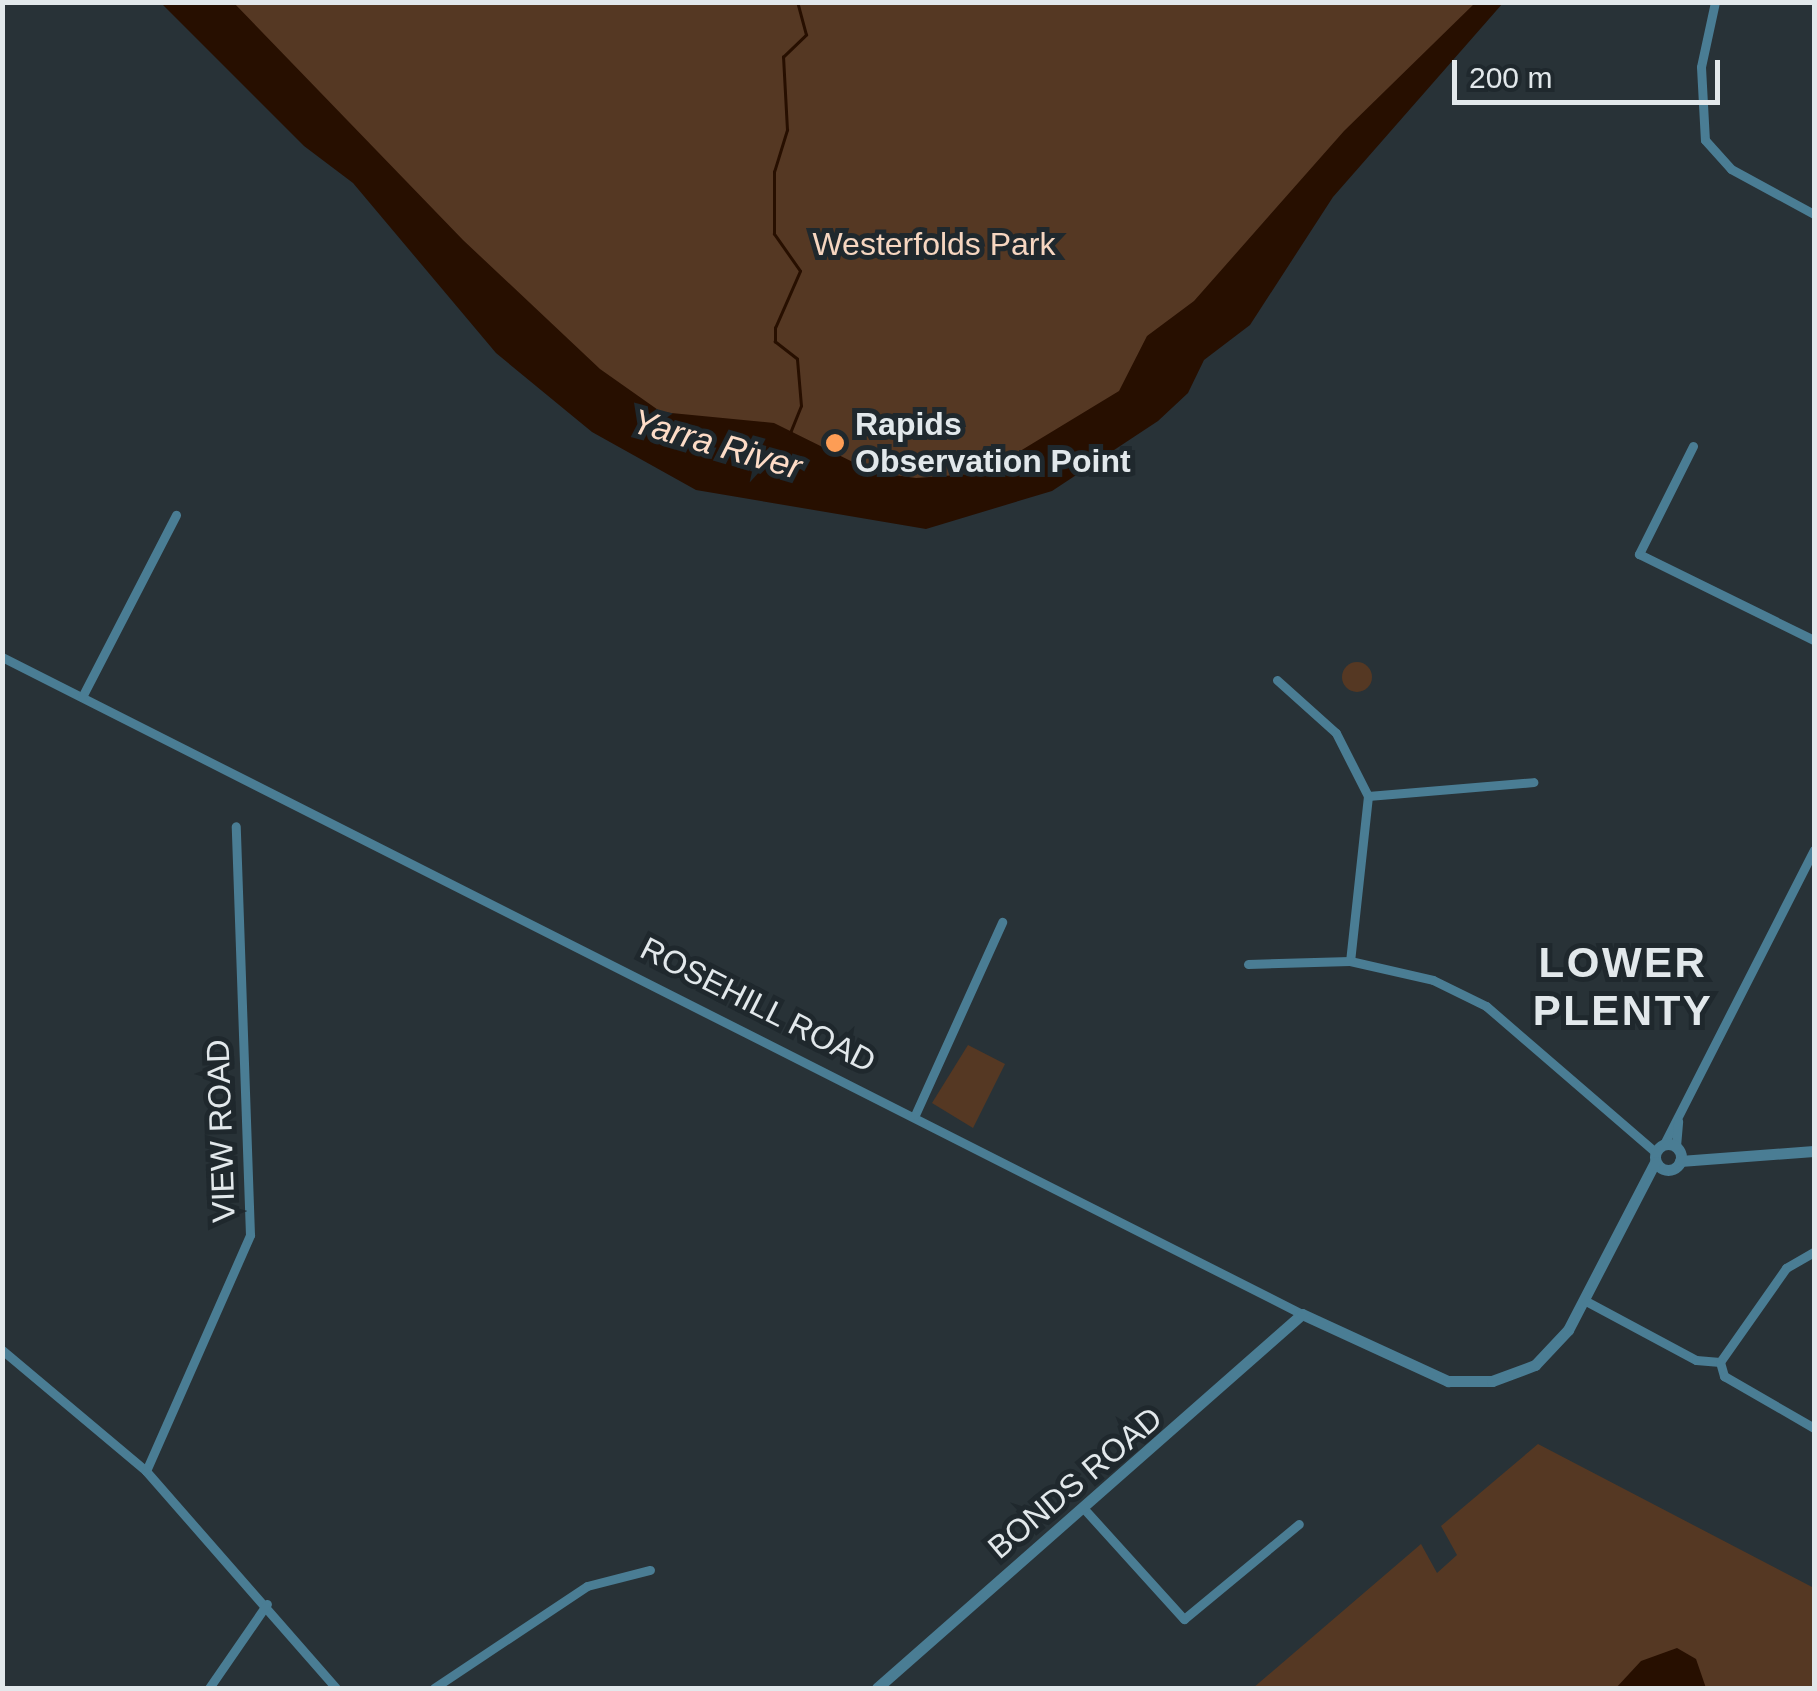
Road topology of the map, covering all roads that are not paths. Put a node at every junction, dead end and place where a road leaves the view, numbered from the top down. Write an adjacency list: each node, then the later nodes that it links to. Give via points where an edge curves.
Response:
1 (1715, 2): 2 (street, via 1700,67 1706,140 1731,170)
2 (1814, 214)
3 (1693, 446): 5 (street, via 1639,554)
4 (176, 515): 8 (street)
5 (1814, 640)
6 (2, 657): 8 (street, ROSEHILL ROAD)
7 (1276, 680): 10 (street, via 1336,733)
8 (82, 697): 16 (street, ROSEHILL ROAD)
9 (1534, 782): 10 (street)
10 (1368, 796): 14 (street)
11 (236, 826): 25 (street, VIEW ROAD, via 250,1235)
12 (1814, 850): 18 (street, via 1678,1119)
13 (1002, 922): 16 (street)
14 (1350, 962): 15 (street); 18 (street, via 1433,980 1486,1006)
15 (1248, 964)
16 (914, 1115): 21 (street, ROSEHILL ROAD)
17 (1814, 1151): 18 (street)
18 (1667, 1154): 20 (street)
19 (1814, 1252): 23 (street, via 1786,1268)
20 (1584, 1300): 21 (street, ROSEHILL ROAD, via 1548,1355 1492,1381 1436,1377); 23 (street, via 1696,1360)
21 (1302, 1314): 26 (street, BONDS ROAD)
22 (2, 1350): 25 (street)
23 (1720, 1362): 24 (street, via 1736,1384)
24 (1814, 1428)
25 (146, 1471): 29 (street)
26 (1086, 1512): 27 (street, via 1184,1619); 33 (street, BONDS ROAD)
27 (1299, 1524)
28 (650, 1570): 32 (street, via 587,1586)
29 (267, 1604): 30 (street); 31 (street)
30 (209, 1688)
31 (336, 1688)
32 (434, 1688)
33 (877, 1688)

